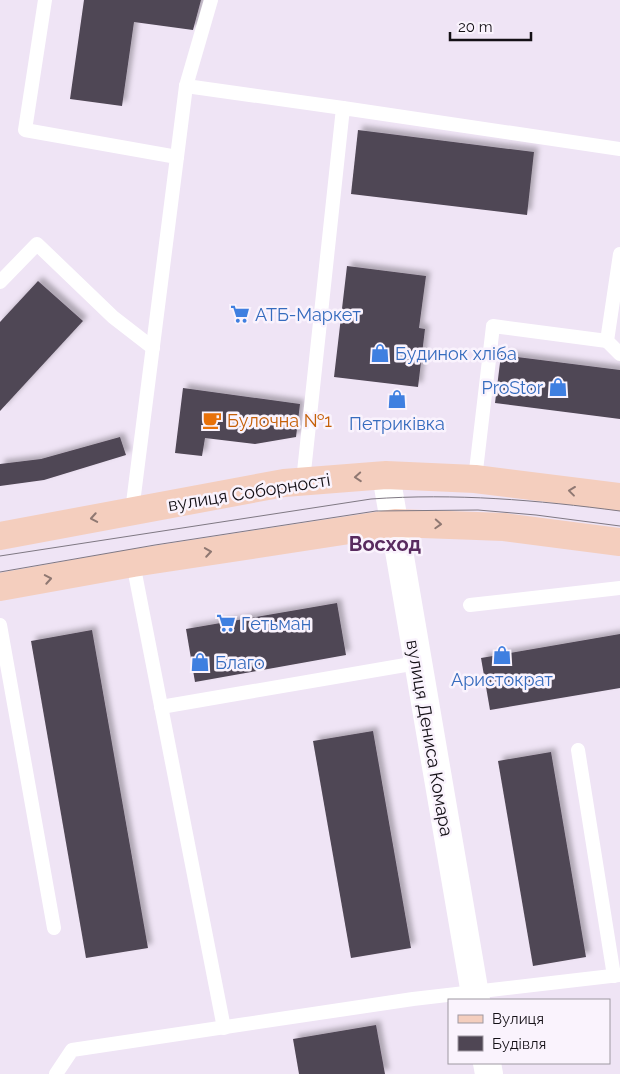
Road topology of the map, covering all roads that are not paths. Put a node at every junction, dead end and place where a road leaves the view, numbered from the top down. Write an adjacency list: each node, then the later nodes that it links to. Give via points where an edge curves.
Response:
1 (44, 0): 6 (lane, via 25,130)
2 (211, 0): 3 (lane)
3 (186, 86): 4 (lane); 6 (lane)
4 (343, 108): 5 (lane); 14 (lane)
5 (620, 149)
6 (177, 157): 10 (lane)
7 (620, 254): 9 (lane)
8 (0, 282): 10 (lane, via 37,244 113,317)
9 (607, 341): 11 (lane); 13 (lane, via 493,326)
10 (153, 348): 16 (lane)
11 (620, 354)
12 (386, 475): 13 (main road, вулиця Соборності); 14 (main road, вулиця Соборності, one-way to 14); 17 (street, вулиця Дениса Комара)
13 (474, 479): 15 (main road, вулиця Соборності, one-way to 13)
14 (302, 481): 16 (main road, вулиця Соборності)
15 (620, 497)
16 (132, 511): 18 (main road, вулиця Соборності, one-way to 18)
17 (395, 523): 19 (main road, one-way to 19, via 504,527); 20 (main road, one-way to 17); 25 (street, вулиця Дениса Комара)
18 (0, 536)
19 (620, 542)
20 (133, 563): 21 (main road, one-way to 20); 26 (lane)
21 (0, 587)
22 (620, 588): 23 (lane)
23 (470, 605)
24 (0, 626): 28 (lane)
25 (417, 663): 26 (lane); 30 (street, вулиця Дениса Комара)
26 (161, 707): 31 (lane)
27 (578, 750): 29 (lane)
28 (54, 928)
29 (617, 976): 30 (lane)
30 (476, 996): 31 (lane, via 413,999)
31 (224, 1028): 32 (lane, via 72,1050)
32 (56, 1074)

